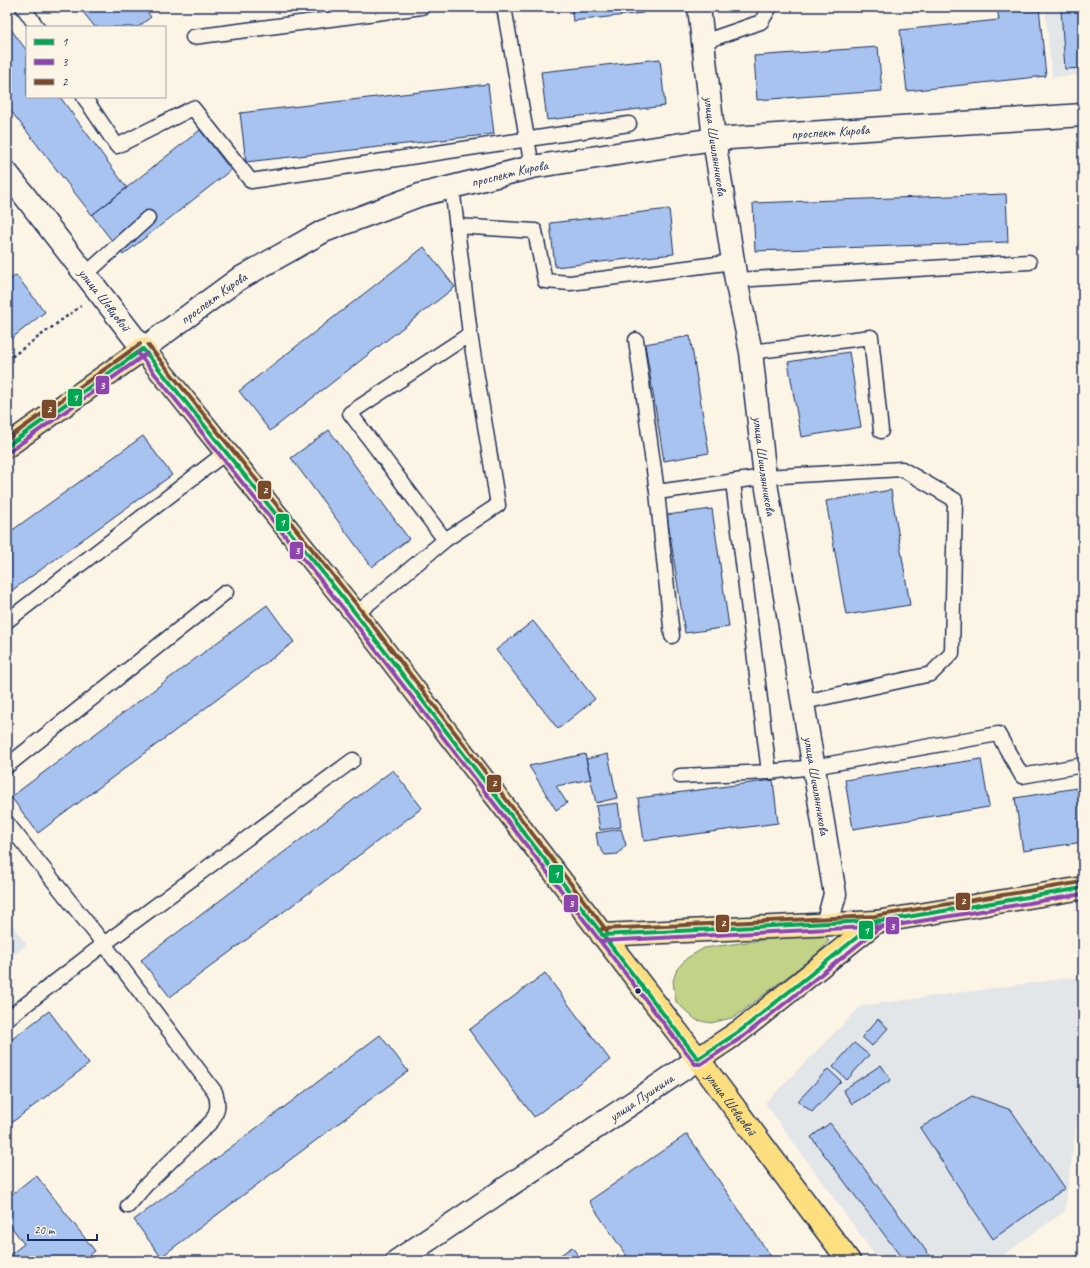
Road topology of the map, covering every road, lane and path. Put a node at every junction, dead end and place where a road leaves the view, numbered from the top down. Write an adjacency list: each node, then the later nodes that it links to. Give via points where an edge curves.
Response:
1 (23, 7): 6 (lane)
2 (422, 7): 7 (lane)
3 (504, 7): 12 (lane)
4 (699, 7): 8 (street, улица Шишлянникова)
5 (770, 7): 8 (lane, via 761,22)
6 (36, 26)
7 (193, 37)
8 (703, 42): 13 (street, улица Шишлянникова)
9 (85, 98): 12 (lane, via 117,146 193,108 251,181)
10 (1083, 115): 13 (street, проспект Кирова)
11 (629, 124): 12 (lane)
12 (528, 138): 14 (lane)
13 (714, 139): 14 (street, проспект Кирова); 20 (street, улица Шишлянникова)
14 (532, 167): 16 (street, проспект Кирова)
15 (7, 173): 21 (street, улица Шевцовой)
16 (452, 187): 18 (lane); 25 (street, проспект Кирова, via 420,195 324,230 237,280)
17 (148, 218): 21 (lane)
18 (457, 226): 20 (lane, via 535,231 545,281 570,283); 23 (lane)
19 (1029, 262): 20 (lane)
20 (734, 271): 26 (street, улица Шишлянникова)
21 (85, 275): 22 (street, улица Шевцовой)
22 (99, 293): 25 (street, улица Шевцовой); 27 (path)
23 (470, 334): 34 (lane, via 498,505); 34 (lane, via 350,413)
24 (636, 340): 33 (lane)
25 (143, 349): 29 (main road, проспект Кирова); 30 (main road, улица Шевцовой)
26 (751, 352): 28 (lane, via 871,337); 31 (street, улица Шишлянникова)
27 (7, 360)
28 (881, 432)
29 (7, 446)
30 (225, 453): 36 (main road, улица Шевцовой); 37 (lane)
31 (765, 477): 32 (lane); 39 (street, улица Шишлянникова); 39 (lane, via 902,469 955,500 952,653 931,674)
32 (733, 482): 33 (lane); 44 (lane)
33 (657, 492): 38 (lane)
34 (445, 540): 36 (lane)
35 (226, 592): 42 (lane)
36 (356, 614): 50 (main road, улица Шевцовой)
37 (7, 621)
38 (672, 636)
39 (804, 702): 43 (street, улица Шишлянникова)
40 (353, 760): 51 (lane)
41 (1083, 765): 43 (lane, via 1022,776 998,734)
42 (7, 766)
43 (814, 767): 44 (lane); 49 (street, улица Шишлянникова, via 834,894)
44 (769, 772): 45 (lane)
45 (680, 776)
46 (7, 823): 51 (lane)
47 (1083, 888): 48 (main road)
48 (876, 922): 49 (main road); 53 (main road, улица Пушкина, via 740,1031)
49 (827, 924): 50 (main road)
50 (602, 935): 53 (main road, улица Шевцовой)
51 (104, 944): 52 (lane); 54 (lane, via 215,1092 218,1102 218,1110 212,1121)
52 (7, 1019)
53 (698, 1059): 55 (street, улица Пушкина); 56 (main road, улица Шевцовой)
54 (128, 1206)
55 (397, 1261)
56 (848, 1261)

